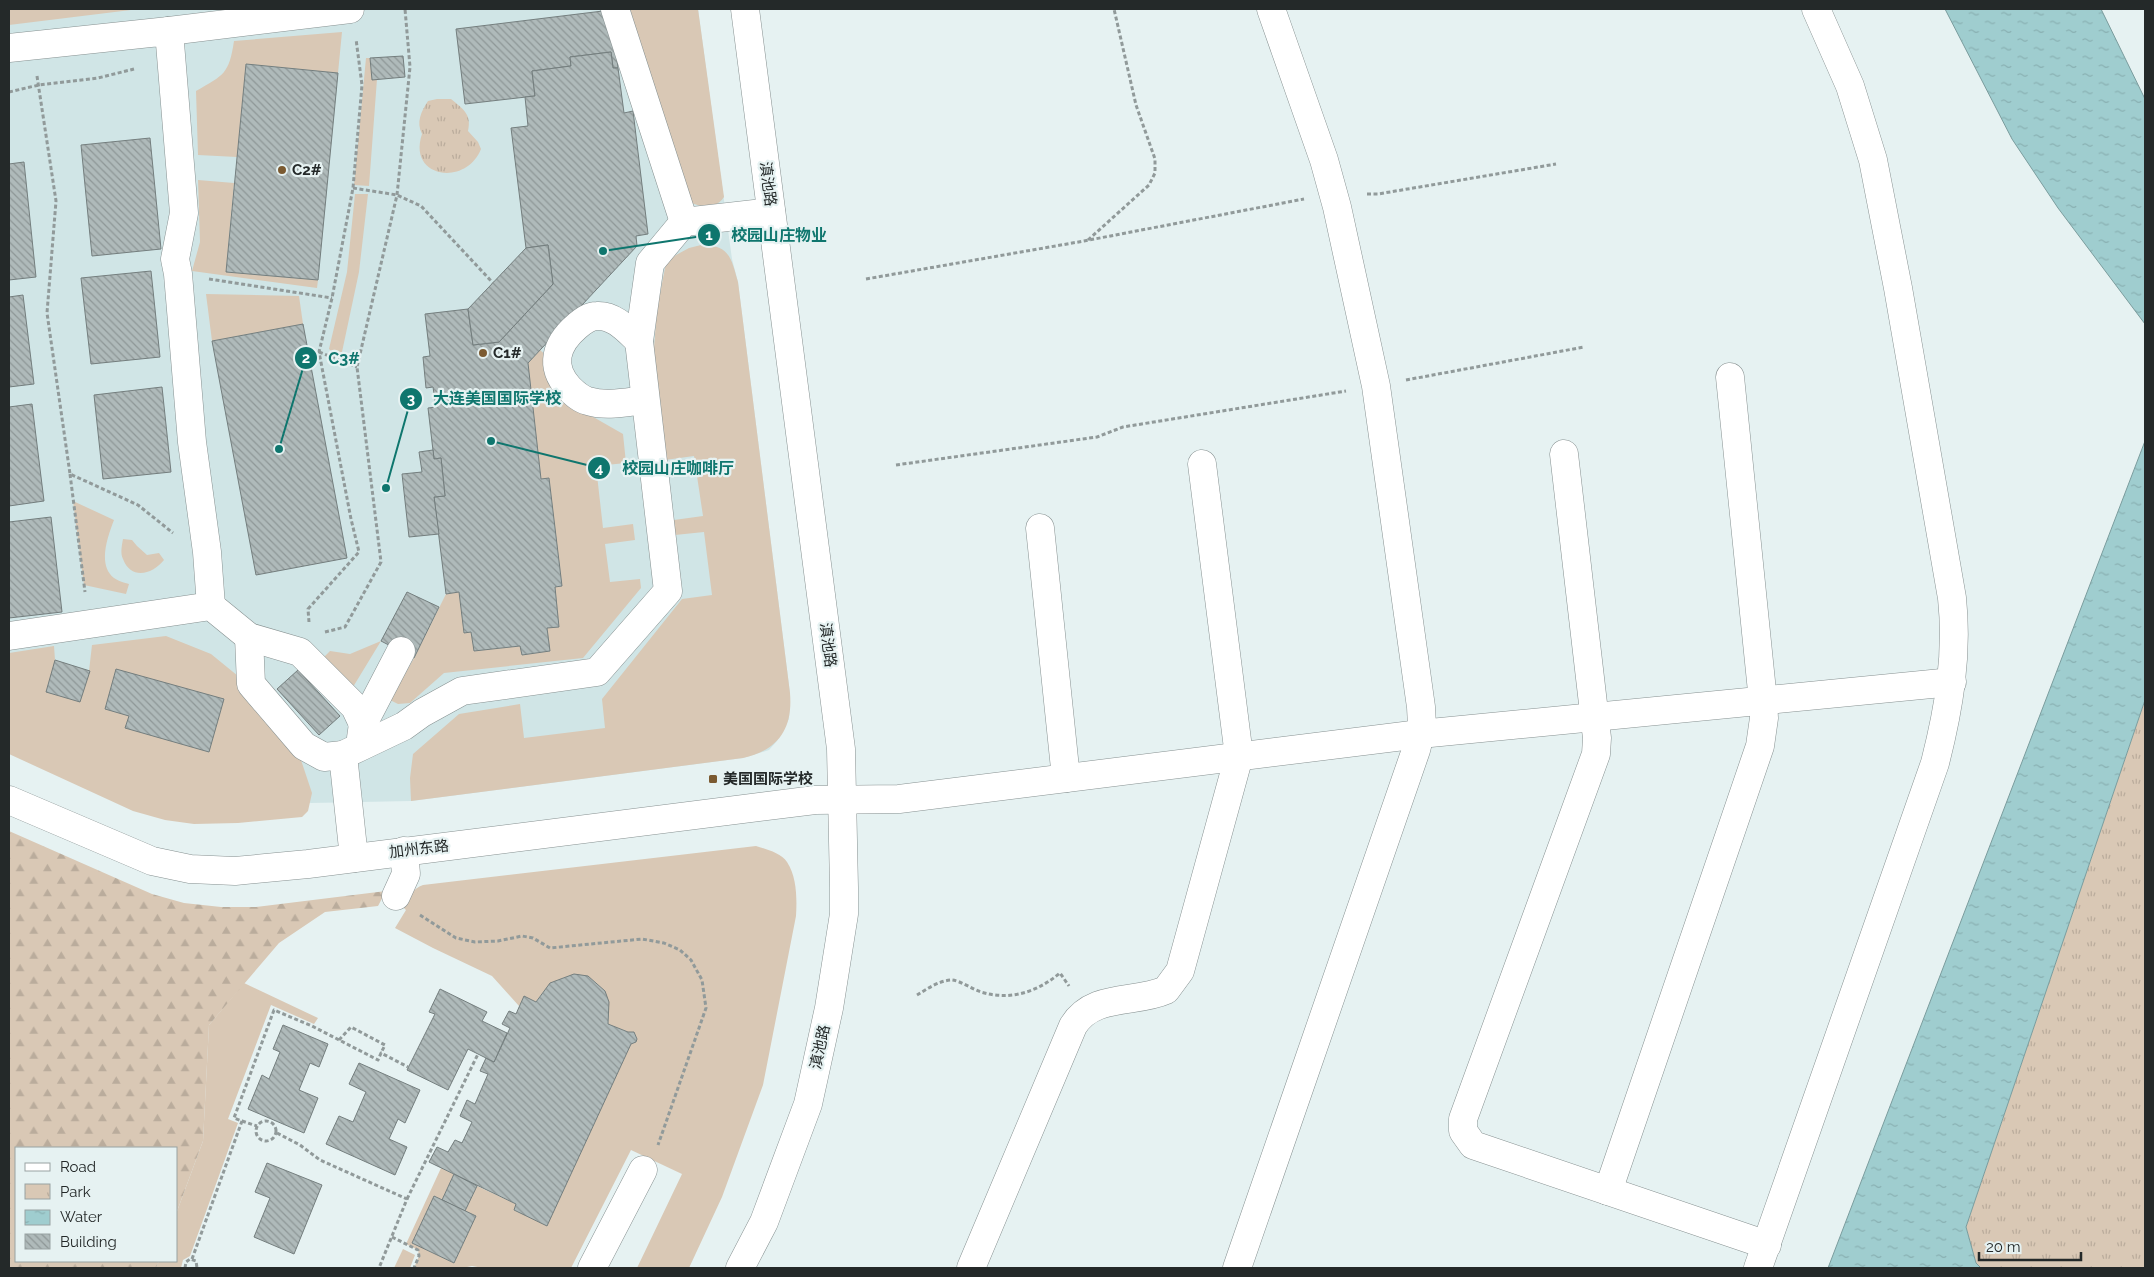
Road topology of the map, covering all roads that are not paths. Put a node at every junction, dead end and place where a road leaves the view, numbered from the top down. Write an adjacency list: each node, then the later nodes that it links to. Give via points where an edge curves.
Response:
1 (350, 9): 6 (street)
2 (615, 9): 9 (street)
3 (745, 9): 8 (street, 滇池路)
4 (1270, 9): 23 (street, via 1324,160 1376,386 1421,707)
5 (1816, 9): 20 (street, via 1850,86 1876,178 1952,598 1955,629)
6 (169, 30): 7 (street); 16 (street, via 184,212 175,259)
7 (21, 47)
8 (771, 212): 9 (street); 28 (street, 滇池路, via 841,749)
9 (684, 222): 10 (street, via 650,263)
10 (639, 342): 12 (street); 12 (street, via 622,325 608,318 591,317 584,319 565,339 556,364 567,386 588,401 600,404)
11 (1730, 377): 21 (street)
12 (645, 400): 24 (street, via 668,591 597,672 462,691 404,726)
13 (1564, 454): 22 (street)
14 (1202, 464): 25 (street)
15 (1040, 528): 26 (street)
16 (211, 606): 17 (street); 18 (street)
17 (9, 636)
18 (249, 638): 24 (street, via 300,652 355,707); 24 (street, via 252,684 304,746 324,757)
19 (401, 651): 24 (street)
20 (1952, 682): 21 (street, 加州东路); 34 (street, via 1935,763)
21 (1763, 700): 22 (street, 加州东路); 33 (street, via 1760,746)
22 (1594, 717): 23 (street, 加州东路); 33 (street, via 1596,754 1463,1119 1463,1131 1473,1146)
23 (1420, 734): 25 (street, 加州东路); 38 (street)
24 (356, 742): 30 (street)
25 (1239, 756): 26 (street, 加州东路); 37 (street, via 1180,971 1166,990 1098,1005 1079,1016)
26 (1066, 778): 28 (street, 加州东路, via 899,799)
27 (9, 800): 30 (street, 加州东路, via 152,861 190,869 235,871)
28 (842, 800): 29 (street, 加州东路, via 808,801); 36 (street, 滇池路, via 844,914 829,1008 808,1104 764,1222)
29 (404, 851): 30 (street, 加州东路); 31 (street, via 406,874)
30 (354, 858)
31 (396, 896)
32 (643, 1170): 35 (street)
33 (1608, 1191): 34 (street)
34 (1763, 1257)
35 (592, 1268)
36 (740, 1268)
37 (971, 1268)
38 (1237, 1268)

